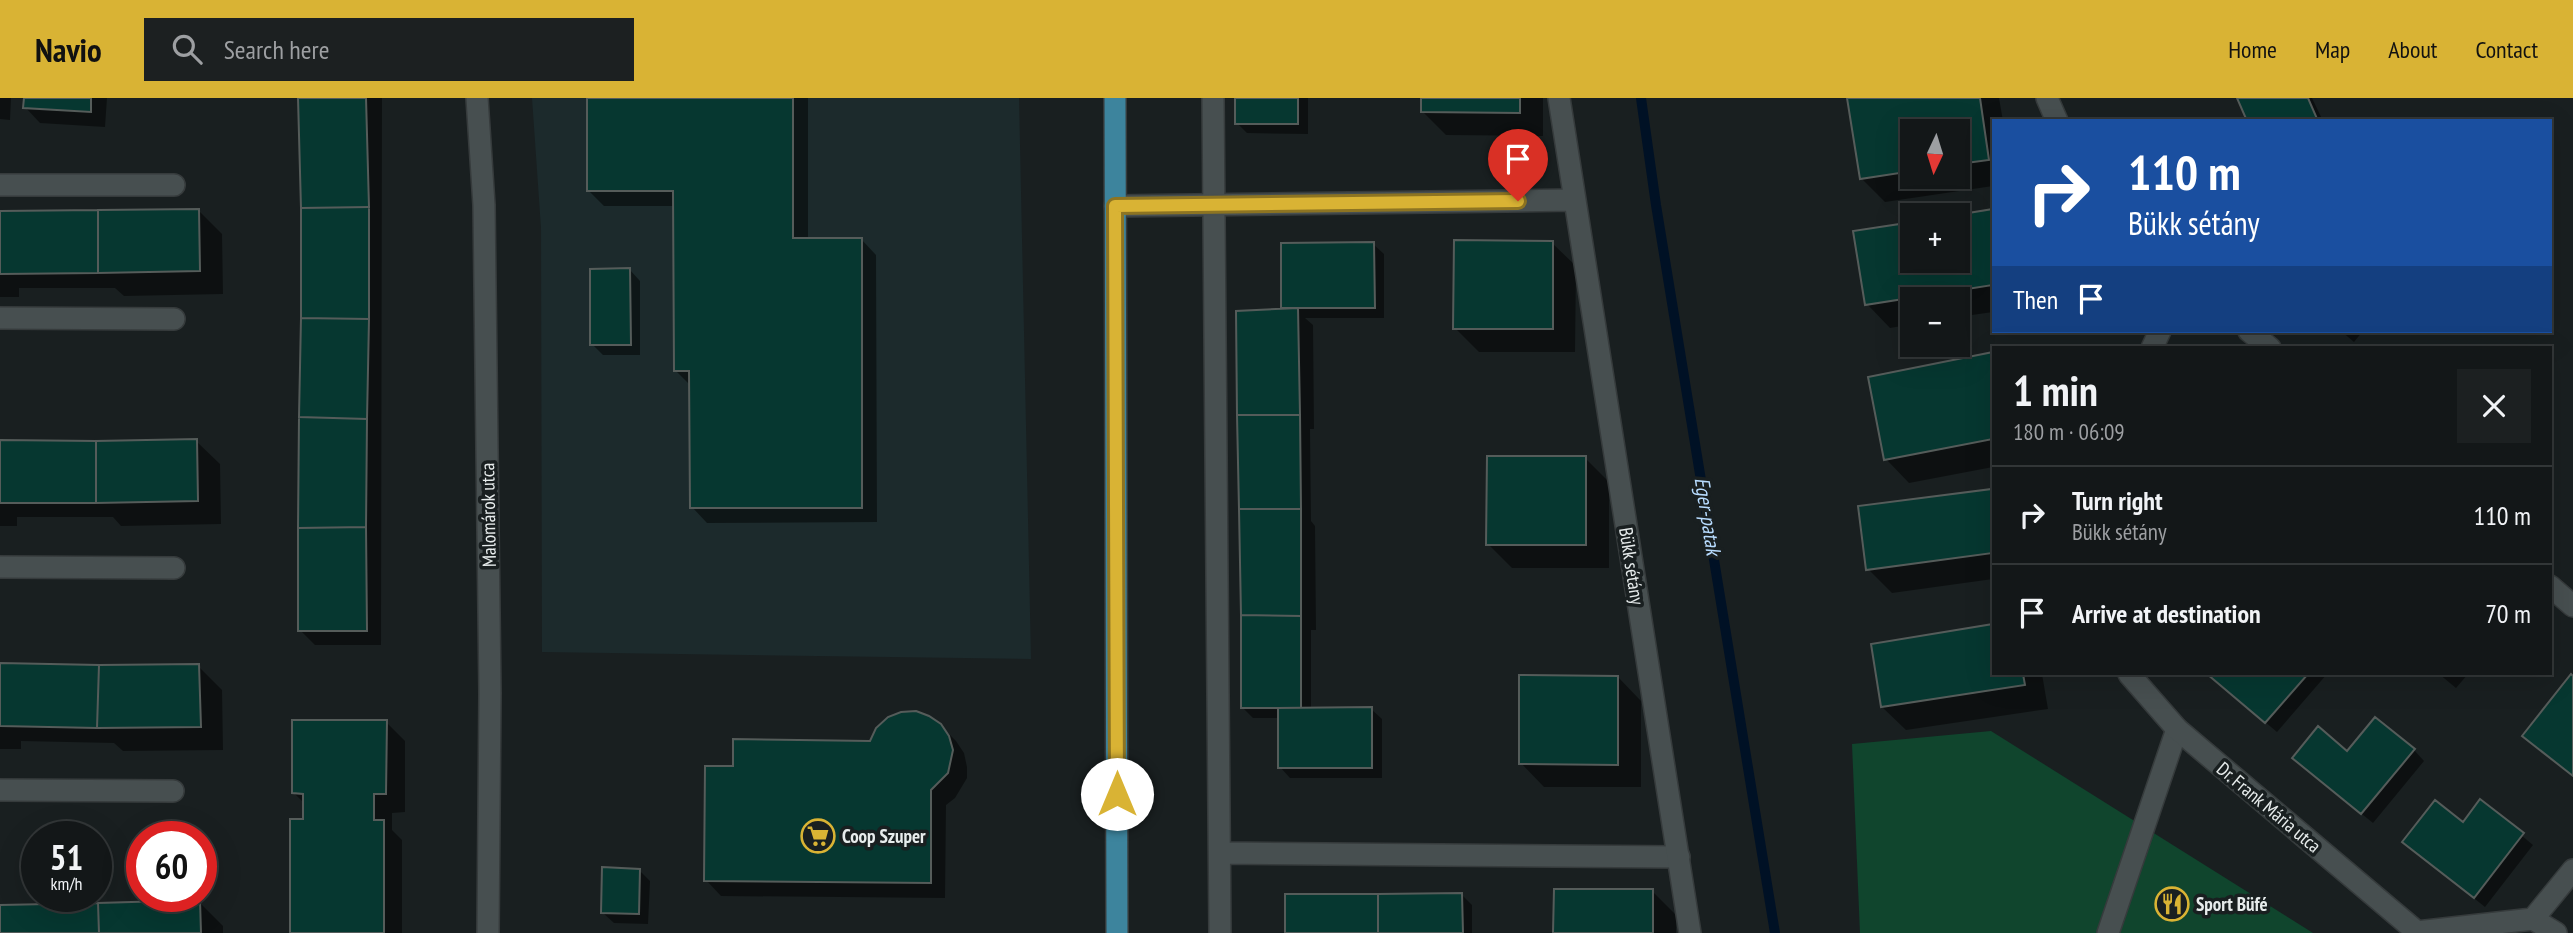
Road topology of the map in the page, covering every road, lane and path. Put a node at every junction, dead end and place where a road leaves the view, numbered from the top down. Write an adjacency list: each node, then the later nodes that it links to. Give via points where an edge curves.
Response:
1 (477, 98): 28 (street, Malomárok utca, via 484,205)
2 (1115, 98): 11 (main road)
3 (1213, 98): 10 (street)
4 (1559, 98): 9 (street, Bükk sétány)
5 (2047, 98): 6 (street)
6 (2056, 119)
7 (174, 185): 8 (street)
8 (0, 186)
9 (1574, 200): 10 (street); 25 (street, Bükk sétány)
10 (1215, 205): 11 (street); 24 (street)
11 (1115, 206): 29 (main road)
12 (0, 318): 13 (street)
13 (174, 319)
14 (2251, 333): 15 (street)
15 (2268, 346)
16 (0, 567): 17 (street)
17 (174, 568)
18 (2552, 588): 19 (street)
19 (2573, 606)
20 (2130, 675): 21 (street, Dr. Frank Mária utca)
21 (2177, 729): 32 (street); 33 (street, Dr. Frank Mária utca)
22 (0, 790): 23 (street)
23 (173, 791)
24 (1220, 853): 25 (street); 30 (street)
25 (1679, 857): 31 (street, Bükk sétány)
26 (2573, 870): 27 (street)
27 (2533, 919): 33 (street); 34 (street)
28 (488, 933)
29 (1117, 933)
30 (1220, 933)
31 (1689, 933)
32 (2108, 933)
33 (2417, 933)
34 (2556, 933)

